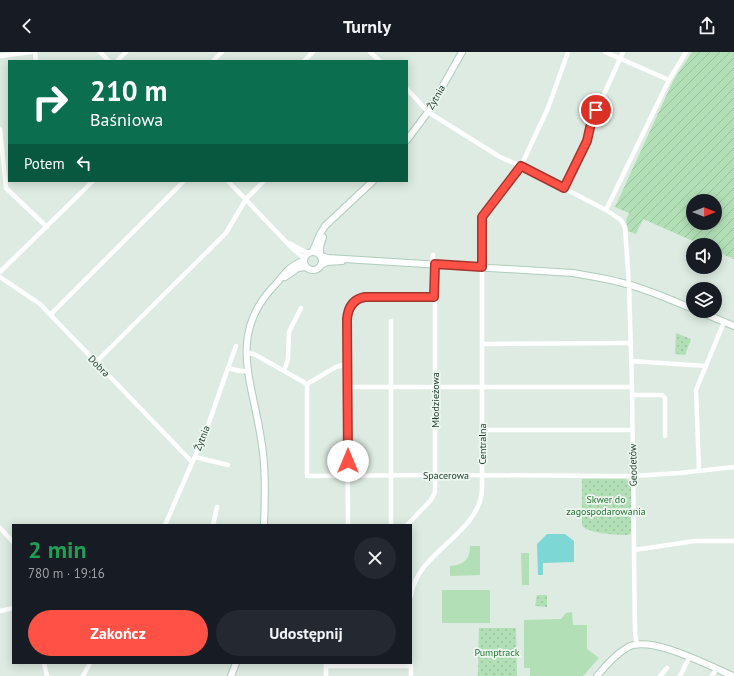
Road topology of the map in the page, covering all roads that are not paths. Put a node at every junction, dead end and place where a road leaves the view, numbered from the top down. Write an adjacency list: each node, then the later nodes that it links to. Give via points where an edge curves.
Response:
1 (31, 52): 12 (street)
2 (100, 52): 14 (street)
3 (126, 52): 15 (street)
4 (222, 52): 16 (street)
5 (313, 52): 17 (street)
6 (370, 52): 18 (street)
7 (462, 52): 21 (street, Żytnia)
8 (568, 52): 25 (street, Centralna, via 548,108)
9 (605, 52): 13 (street)
10 (623, 52): 13 (street)
11 (686, 52): 19 (street)
12 (0, 56)
13 (619, 58): 19 (street); 31 (street, via 591,123 587,141)
14 (107, 60)
15 (118, 60)
16 (214, 60)
17 (305, 60)
18 (379, 60)
19 (669, 80): 33 (street)
20 (408, 90): 21 (street, Geodetów)
21 (428, 112): 23 (street, Żytnia); 25 (street, Geodetów, via 500,157)
22 (0, 129): 24 (street)
23 (408, 139)
24 (1, 149): 35 (street, via 6,188)
25 (521, 166): 31 (street, Geodetów); 43 (street, Centralna, via 482,217)
26 (92, 182): 35 (street)
27 (183, 182): 51 (street)
28 (229, 182): 32 (street)
29 (263, 182): 32 (street)
30 (372, 182): 34 (street)
31 (564, 188): 33 (street, Geodetów)
32 (246, 200): 38 (street, via 293,249); 61 (street, via 226,233)
33 (606, 210): 47 (street, Geodetów, via 621,220 625,228)
34 (330, 222): 36 (street, via 320,247); 38 (street)
35 (47, 227): 44 (street)
36 (320, 255): 38 (street); 39 (street, via 326,258); 41 (street)
37 (433, 255): 40 (street, Młodzieżowa)
38 (307, 256): 42 (street); 46 (street, via 289,269)
39 (354, 259): 40 (street); 41 (street, via 329,262)
40 (434, 264): 43 (street); 48 (street, Młodzieżowa)
41 (321, 266): 42 (street, via 314,270)
42 (306, 267): 46 (street, via 298,268)
43 (482, 267): 47 (street, via 559,272); 57 (street, Centralna)
44 (0, 272)
45 (0, 277): 51 (street, Dobra)
46 (278, 282): 59 (street, via 264,297 254,315 247,338)
47 (629, 284): 49 (street); 56 (street, Geodetów)
48 (434, 297): 62 (street, via 365,297 356,301 347,314); 70 (street, Młodzieżowa)
49 (686, 306)
50 (301, 308): 65 (street, via 290,330 288,359)
51 (51, 314): 61 (street, Dobra)
52 (715, 318): 54 (street)
53 (391, 321): 69 (street)
54 (724, 322): 55 (street); 63 (street)
55 (734, 326)
56 (631, 343): 57 (street); 60 (street, Geodetów)
57 (482, 344): 71 (street, Centralna)
58 (236, 346): 64 (street, Żytnia)
59 (246, 353): 65 (street, via 254,354); 66 (street)
60 (631, 361): 63 (street); 72 (street, Geodetów)
61 (96, 362): 77 (street, Dobra)
62 (347, 364): 67 (street, via 336,367); 68 (street)
63 (706, 366): 80 (street, via 696,390)
64 (228, 368): 66 (street); 77 (street, Żytnia)
65 (284, 371): 67 (street)
66 (248, 372): 89 (street, via 262,443)
67 (307, 384): 84 (street, Spacerowa, via 307,476)
68 (347, 387): 69 (street); 84 (street)
69 (391, 387): 70 (street); 81 (street)
70 (435, 387): 71 (street); 82 (street, Młodzieżowa)
71 (482, 387): 72 (street); 74 (street, Centralna)
72 (632, 387): 73 (street, Geodetów)
73 (632, 395): 75 (street, Geodetów); 76 (street, via 662,394 665,398)
74 (482, 430): 75 (street); 83 (street, Centralna)
75 (632, 430): 85 (street, Geodetów)
76 (665, 436)
77 (194, 460): 78 (street); 87 (street, Żytnia)
78 (228, 465)
79 (734, 467): 80 (street, Spacerowa)
80 (699, 471): 85 (street, Spacerowa)
81 (391, 475): 82 (street, Spacerowa); 84 (street, Spacerowa); 91 (street)
82 (435, 475): 83 (street, Spacerowa); 92 (street, Młodzieżowa, via 434,497)
83 (482, 475): 85 (street, Spacerowa); 97 (street, Centralna, via 481,499 475,513 423,568)
84 (348, 476): 90 (street)
85 (633, 476): 96 (street, Geodetów)
86 (217, 507): 88 (street)
87 (165, 524)
88 (213, 524)
89 (264, 524)
90 (348, 524)
91 (391, 524)
92 (408, 524)
93 (0, 528): 94 (street)
94 (12, 541)
95 (734, 541): 96 (street, via 695,541)
96 (634, 550): 100 (street, Geodetów)
97 (412, 584)
98 (12, 608): 99 (street)
99 (0, 611)
100 (637, 645): 101 (street, via 665,648); 114 (street, via 630,646 613,658)
101 (689, 658): 108 (street); 116 (street)
102 (44, 664): 109 (street)
103 (89, 664): 110 (street)
104 (236, 664): 111 (street)
105 (411, 664): 106 (street); 113 (street)
106 (326, 665): 112 (street)
107 (667, 668): 115 (street)
108 (716, 669): 117 (street); 118 (street)
109 (47, 676)
110 (83, 676)
111 (231, 676)
112 (326, 676)
113 (411, 676)
114 (597, 676)
115 (660, 676)
116 (680, 676)
117 (712, 676)
118 (733, 676)

